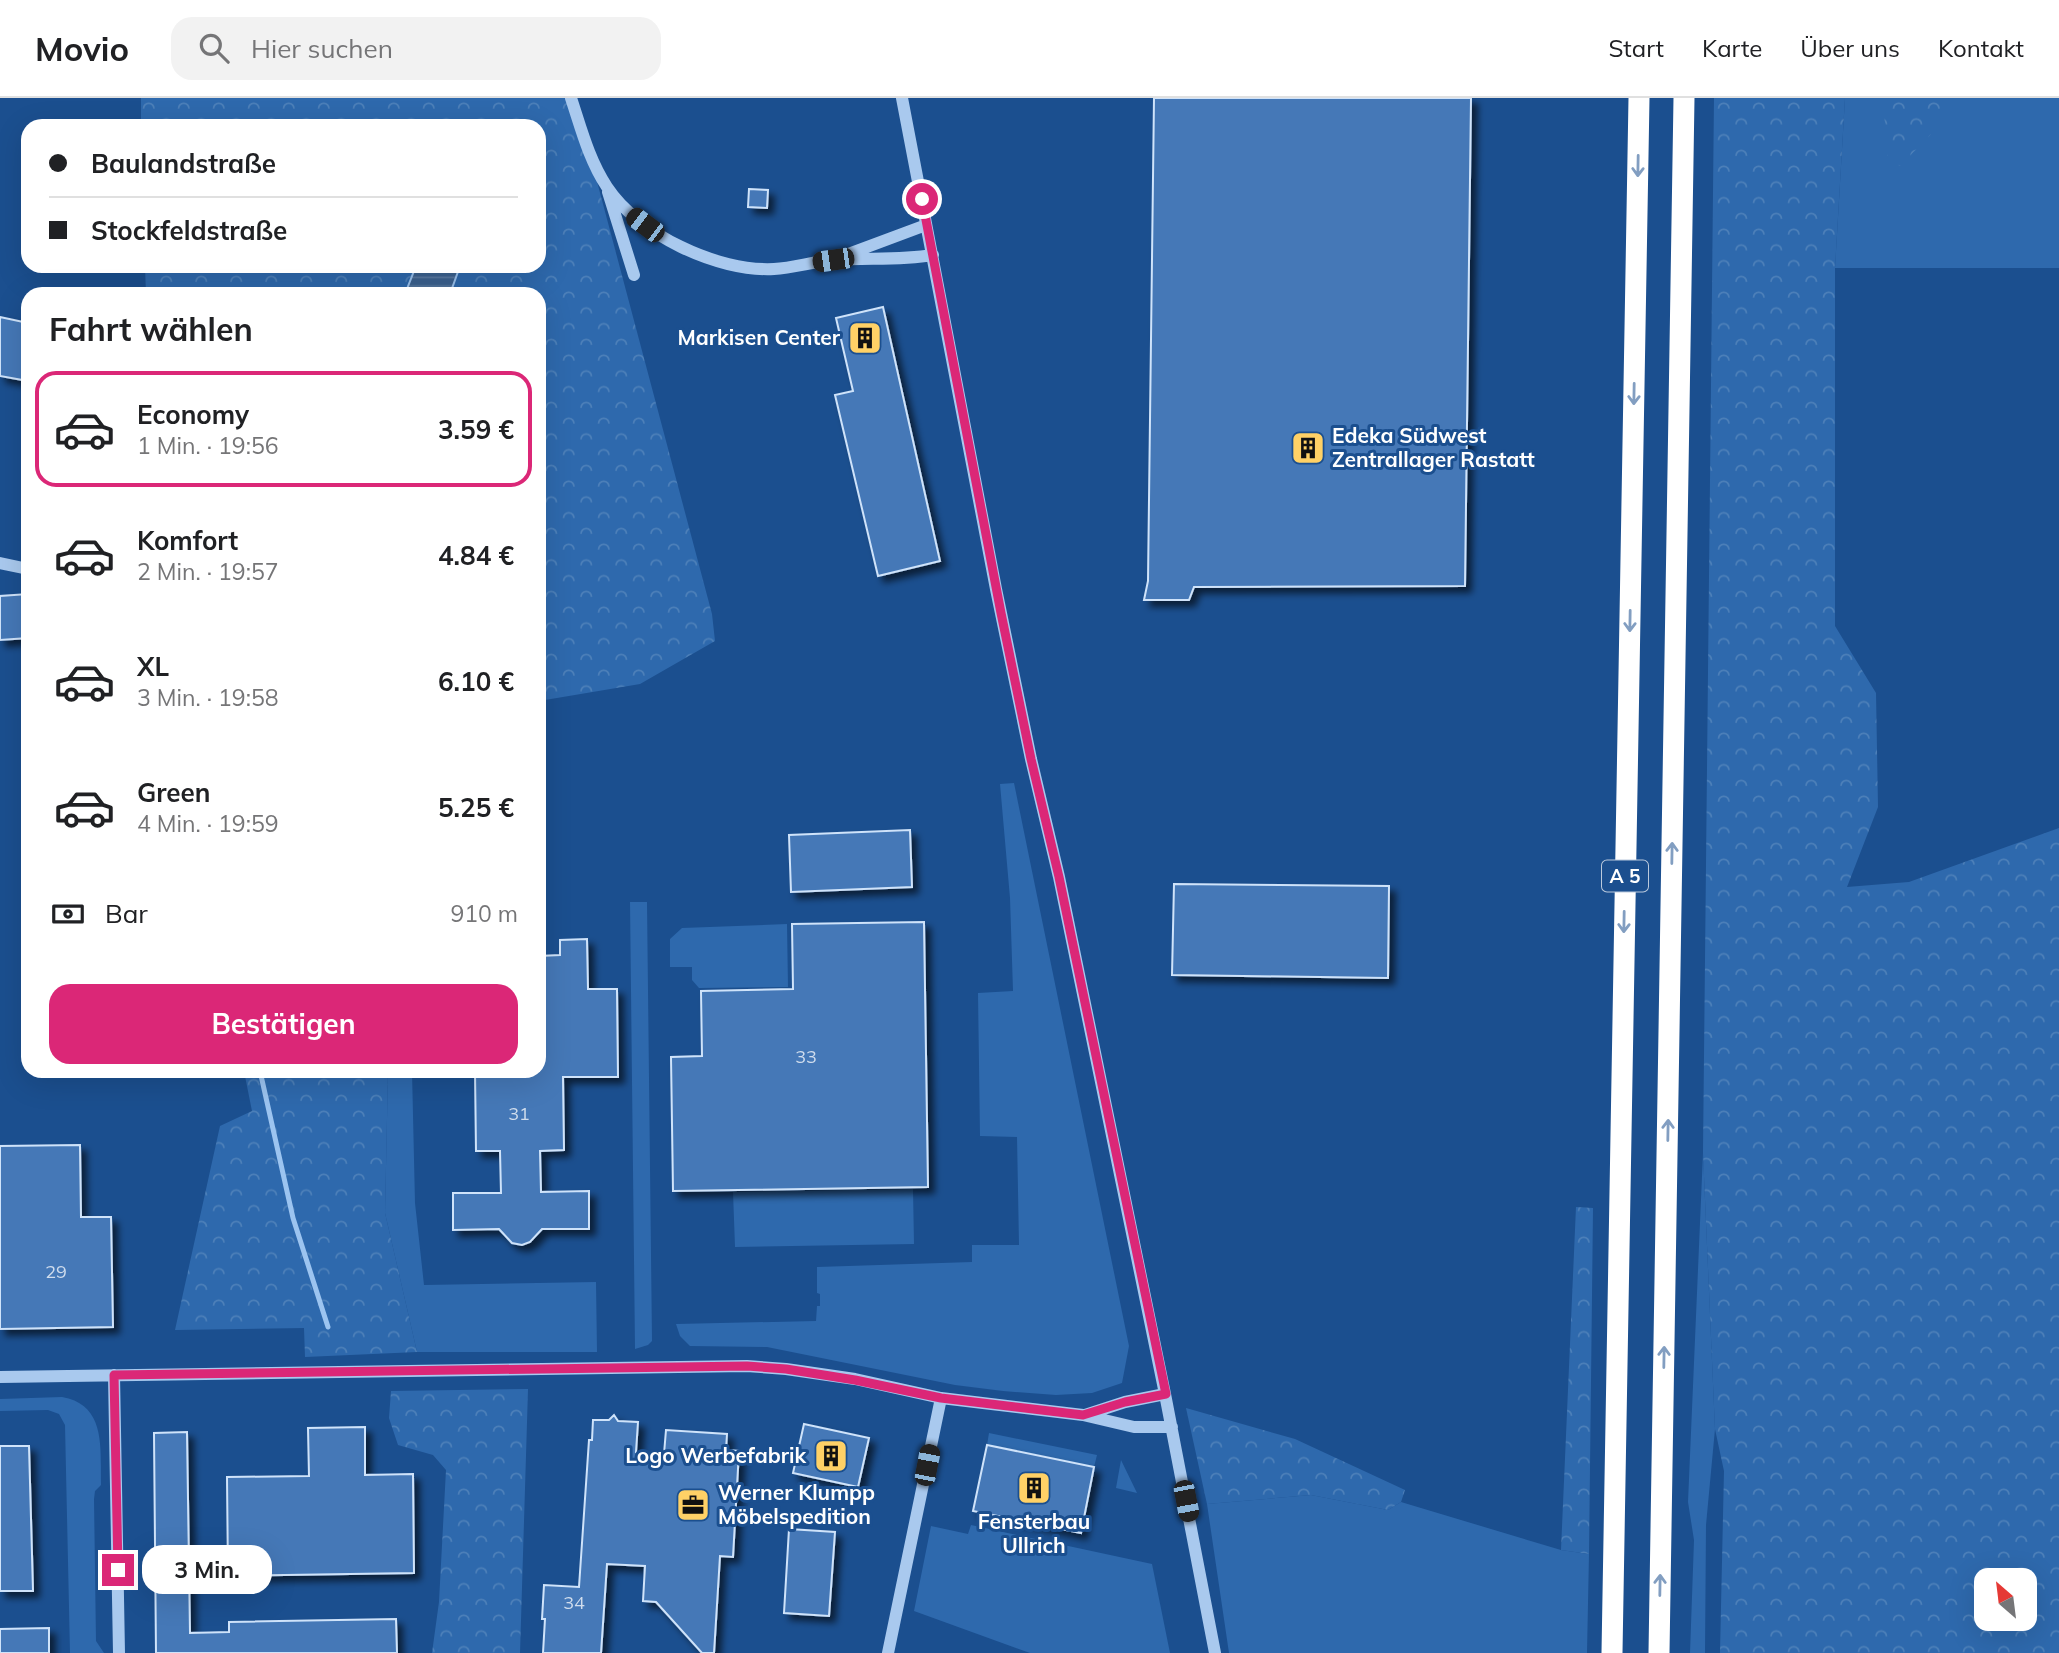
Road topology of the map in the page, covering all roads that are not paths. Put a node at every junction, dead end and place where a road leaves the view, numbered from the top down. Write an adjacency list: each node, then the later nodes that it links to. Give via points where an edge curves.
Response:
1 (571, 98): 5 (street, via 591,159)
2 (902, 98): 6 (street)
3 (1639, 98): 21 (highway, A 5, one-way to 21)
4 (1684, 98): 22 (highway, A 5, one-way to 4)
5 (607, 188): 8 (street, via 659,235 722,262 772,269); 9 (street)
6 (926, 225): 7 (street); 8 (street)
7 (933, 255): 8 (street); 14 (street, via 1031,759)
8 (833, 260)
9 (634, 275)
10 (0, 563): 11 (street)
11 (21, 568)
12 (114, 1375): 13 (street); 15 (street, via 747,1366 855,1380); 18 (street)
13 (0, 1377)
14 (1166, 1394): 16 (street); 17 (street)
15 (941, 1398): 16 (street); 19 (street)
16 (1083, 1415): 17 (street, via 1134,1427)
17 (1172, 1427): 20 (street)
18 (119, 1653)
19 (888, 1653)
20 (1215, 1653)
21 (1612, 1653)
22 (1659, 1653)

